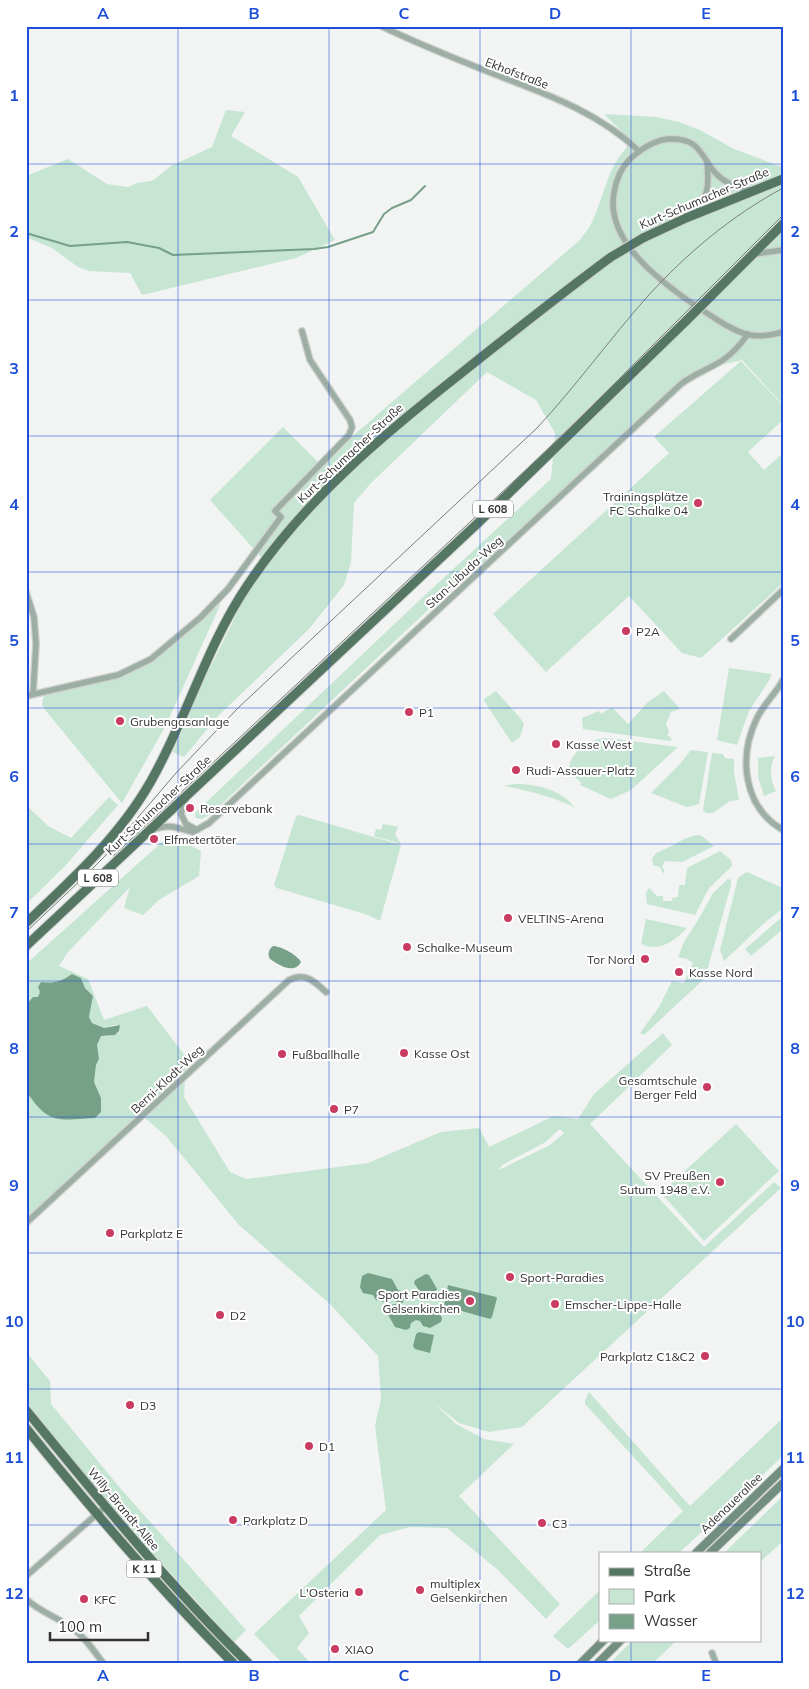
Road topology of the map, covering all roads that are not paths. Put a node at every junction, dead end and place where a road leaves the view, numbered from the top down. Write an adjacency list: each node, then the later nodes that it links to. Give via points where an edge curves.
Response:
1 (381, 26): 2 (street, Ekhofstraße, via 594,116)
2 (639, 151): 3 (street, via 653,143 681,139 702,151); 12 (street, via 619,174 612,200 619,230 628,245 665,283 715,319)
3 (706, 159): 5 (street, via 722,180); 6 (street, via 708,188 704,198)
4 (783, 179): 5 (main road, Kurt-Schumacher-Straße / L 608)
5 (754, 190): 6 (main road, Kurt-Schumacher-Straße / L 608)
6 (686, 218): 22 (main road, Kurt-Schumacher-Straße / L 608, bridge, via 611,257 563,293 401,421 298,519 246,587 229,616 170,745 130,814 80,873)
7 (783, 224): 9 (main road, Kurt-Schumacher-Straße / L 608)
8 (783, 250): 9 (street)
9 (752, 255): 18 (main road, Kurt-Schumacher-Straße / L 608, bridge, via 478,523)
10 (302, 331): 17 (street, Kurt-Schumacher-Straße, via 310,360 350,420 349,435 275,511 281,517 228,589 201,617 151,659 118,676)
11 (783, 332): 12 (street)
12 (748, 334): 19 (street, Stan-Libuda-Weg, via 722,361 681,384)
13 (783, 590): 15 (street)
14 (26, 592): 17 (street, via 34,617 36,644)
15 (731, 639)
16 (783, 680): 20 (street, via 757,718 750,736 746,764 754,801 764,815)
17 (30, 695)
18 (187, 794): 19 (street, via 181,814 186,824); 21 (main road, Kurt-Schumacher-Straße / L 608)
19 (198, 830): 21 (street, via 193,832 168,826)
20 (783, 830)
21 (148, 832): 23 (main road, Kurt-Schumacher-Straße / L 608)
22 (26, 923)
23 (26, 946)
24 (326, 992): 25 (street, Berni-Klodt-Weg, via 307,977 289,980)
25 (26, 1223)
26 (26, 1410): 30 (main road, Willy-Brandt-Allee / K 11)
27 (26, 1428): 31 (main road, Willy-Brandt-Allee / K 11)
28 (783, 1469): 32 (main road, Adenauerallee)
29 (783, 1483): 33 (main road, Adenauerallee)
30 (105, 1507): 31 (street); 41 (main road, Willy-Brandt-Allee / K 11)
31 (96, 1515): 34 (street); 40 (main road, Willy-Brandt-Allee / K 11)
32 (697, 1552)
33 (711, 1552)
34 (26, 1576)
35 (26, 1599): 39 (street, via 35,1608 74,1629)
36 (602, 1642): 42 (main road)
37 (619, 1642): 43 (main road)
38 (712, 1653): 44 (street)
39 (103, 1663)
40 (233, 1663)
41 (248, 1663)
42 (581, 1663)
43 (598, 1663)
44 (716, 1663)

